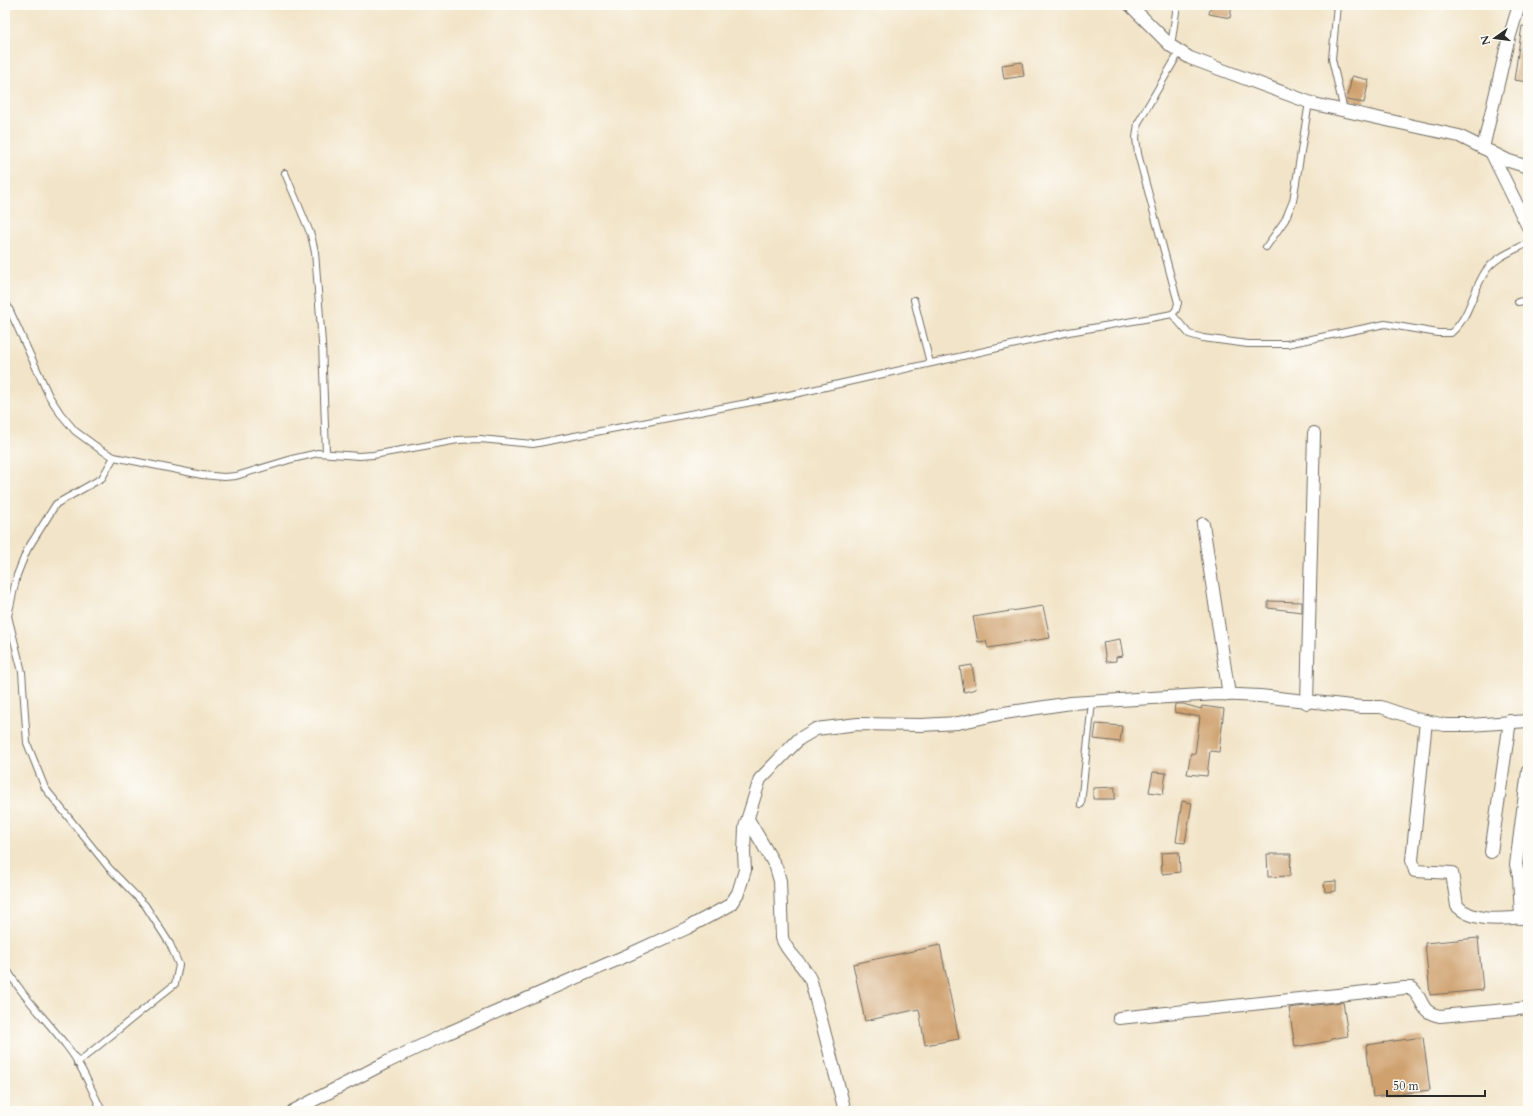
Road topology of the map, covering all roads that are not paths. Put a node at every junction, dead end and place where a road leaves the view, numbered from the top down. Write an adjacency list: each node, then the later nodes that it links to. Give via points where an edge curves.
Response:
1 (1130, 5): 5 (street)
2 (1177, 5): 5 (lane)
3 (1337, 5): 7 (lane, via 1332,59)
4 (1519, 5): 8 (street, via 1507,45)
5 (1176, 49): 6 (street, via 1190,58); 18 (lane, via 1138,123 1136,138 1138,154 1178,303)
6 (1309, 102): 7 (street); 13 (lane, via 1293,201 1285,220)
7 (1344, 111): 8 (street, via 1459,136)
8 (1487, 150): 9 (street); 11 (street)
9 (1528, 167)
10 (285, 173): 21 (lane, via 311,235 315,252 322,343)
11 (1528, 227)
12 (1528, 243): 18 (lane, via 1492,263 1484,273 1463,321 1451,333 1385,324 1287,344 1248,344 1189,334)
13 (1266, 247)
14 (5, 300): 22 (lane, via 60,413 75,431)
15 (914, 300): 19 (lane)
16 (1528, 300): 17 (lane)
17 (1518, 302)
18 (1172, 314): 19 (lane, via 1069,332)
19 (930, 363): 21 (lane, via 799,393 533,444 480,439 458,440 373,455)
20 (1314, 433): 26 (street)
21 (326, 453): 22 (lane, via 224,477)
22 (114, 457): 39 (lane, via 102,478 56,504 27,550 17,575 8,616 22,672 27,743 45,788 109,868 145,905 170,944 179,965 175,984)
23 (1203, 524): 24 (street)
24 (1229, 695): 25 (street); 26 (street, via 1260,696)
25 (1092, 702): 31 (lane); 32 (street, via 1004,713 958,723 858,724 816,729 799,739 760,779)
26 (1307, 703): 28 (street, via 1381,707)
27 (1528, 720): 29 (street)
28 (1426, 721): 29 (street, via 1463,725); 35 (street, via 1412,860 1415,871 1452,873 1456,903 1460,909 1488,919)
29 (1510, 721): 33 (street)
30 (1528, 771): 34 (street, via 1516,865)
31 (1081, 804)
32 (748, 819): 41 (street, via 745,827 745,870 738,893 730,905 628,955 448,1033); 42 (street, via 776,868 780,881 784,946 807,972 811,981)
33 (1491, 852)
34 (1523, 876): 35 (street)
35 (1525, 917)
36 (5, 966): 39 (lane, via 12,979 66,1045)
37 (1528, 1008): 38 (street, via 1440,1016 1430,1014 1422,1006 1418,994 1412,988 1404,988)
38 (1119, 1018)
39 (77, 1063): 40 (lane)
40 (102, 1111)
41 (293, 1111)
42 (845, 1111)

